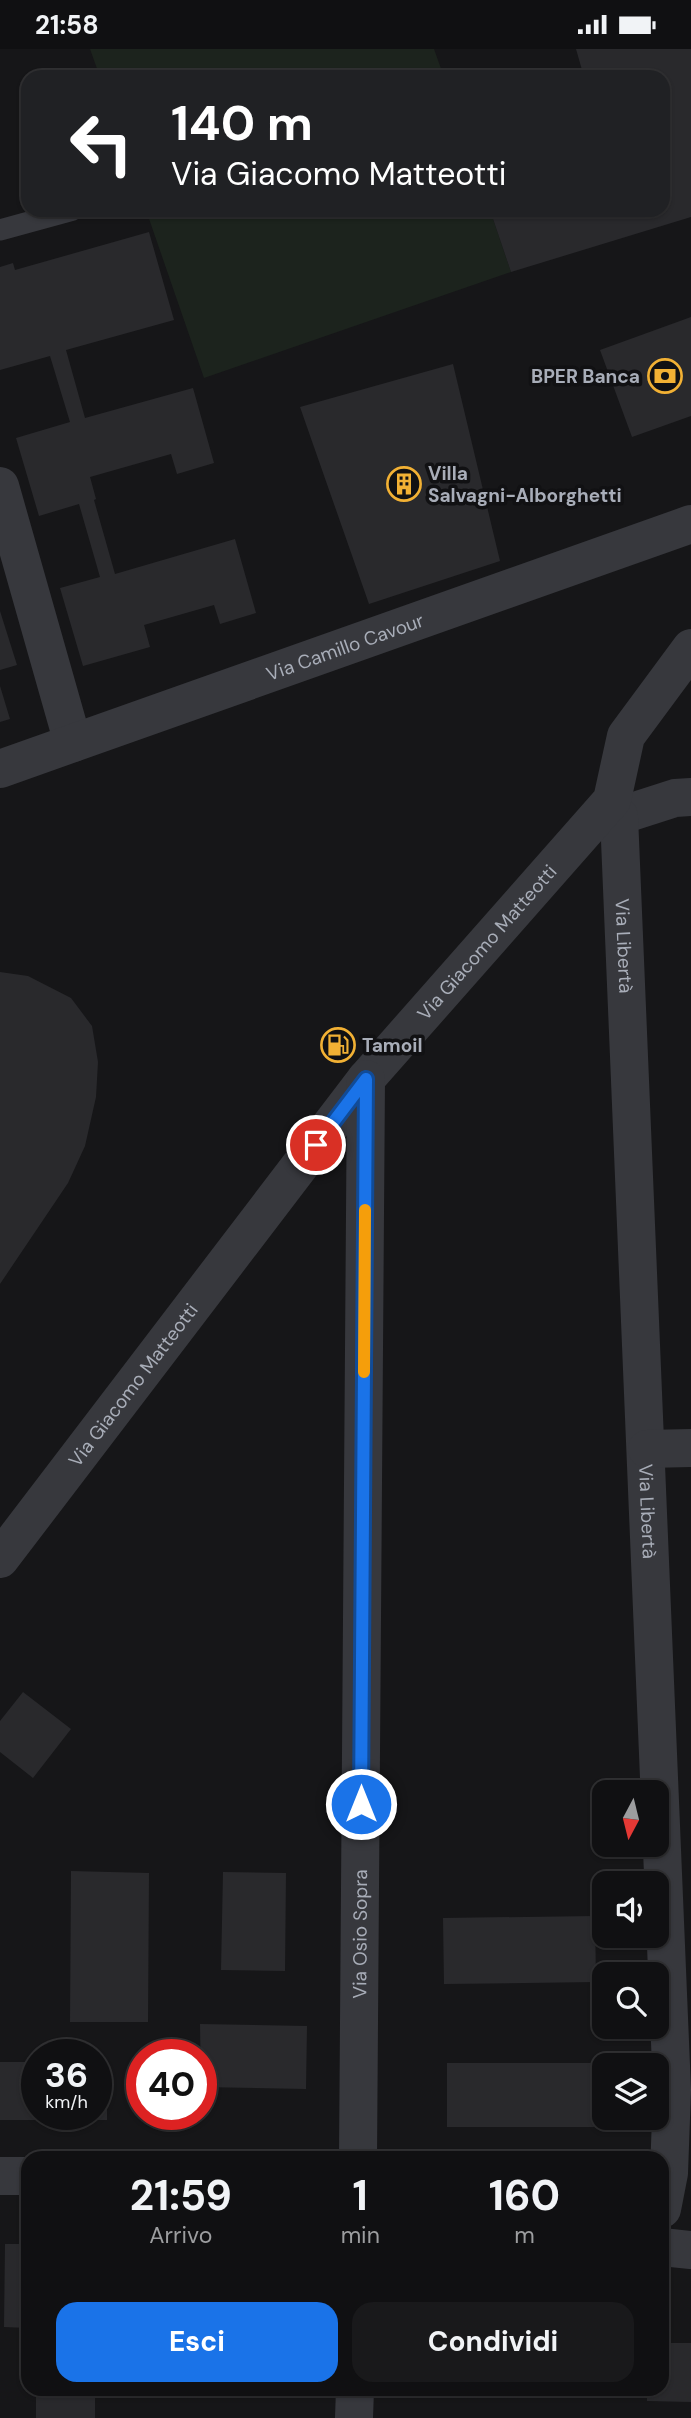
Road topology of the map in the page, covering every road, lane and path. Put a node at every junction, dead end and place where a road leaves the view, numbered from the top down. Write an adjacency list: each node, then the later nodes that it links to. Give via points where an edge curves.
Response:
1 (47, 217): 2 (lane)
2 (0, 230)
3 (0, 487): 6 (street)
4 (691, 524): 6 (street, Via Camillo Cavour)
5 (691, 649): 9 (street, Via Giacomo Matteotti, via 626,736)
6 (73, 743): 7 (street, Via Camillo Cavour)
7 (0, 769)
8 (691, 797): 9 (street)
9 (616, 808): 10 (street, Via Giacomo Matteotti); 12 (street, Via Libertà)
10 (366, 1079): 13 (street, Via Giacomo Matteotti); 14 (street, Via Osio Sopra)
11 (691, 1448): 12 (street)
12 (647, 1449): 15 (street, Via Libertà, via 672,2090)
13 (0, 1559)
14 (358, 2151)
15 (669, 2173)
16 (0, 2176): 17 (street)
17 (21, 2176)
18 (669, 2247): 19 (street)
19 (691, 2249)
20 (355, 2396): 21 (street)
21 (355, 2418)

